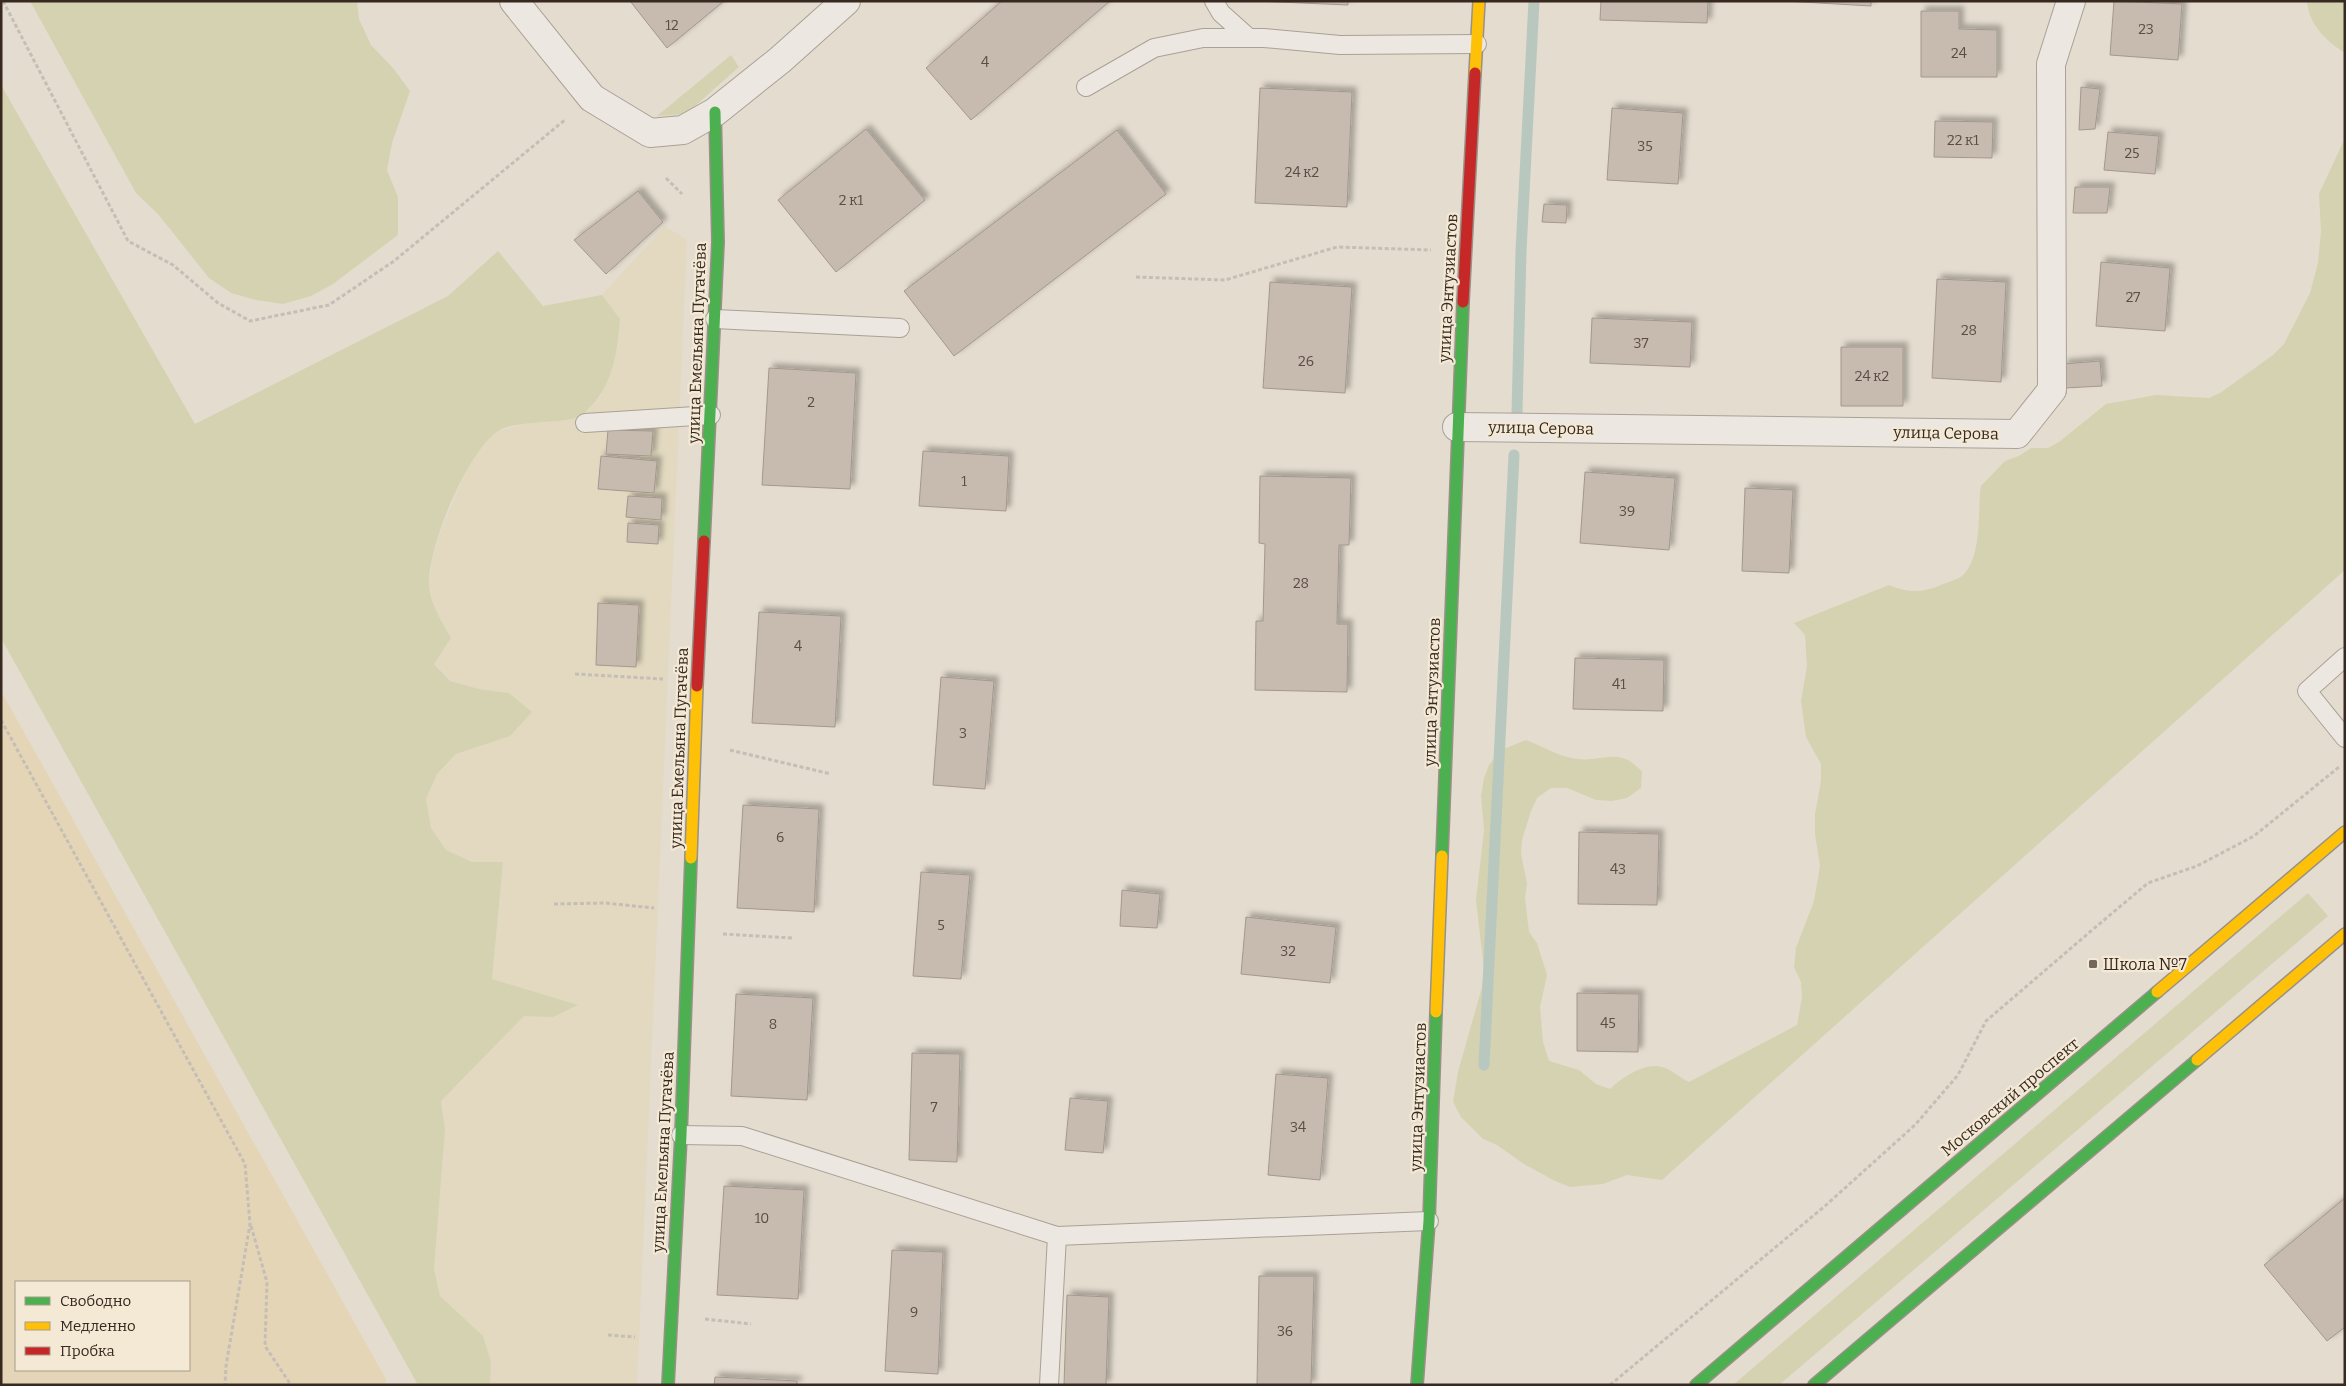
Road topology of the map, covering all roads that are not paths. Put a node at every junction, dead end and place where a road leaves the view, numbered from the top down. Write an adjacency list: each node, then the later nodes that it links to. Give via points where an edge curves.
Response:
1 (514, 1): 9 (street, via 592,98 650,132 683,130)
2 (846, 1): 9 (street)
3 (1214, 1): 6 (lane, via 1221,13)
4 (1479, 1): 7 (street, улица Энтузиастов)
5 (2071, 1): 14 (street, улица Серова, via 2051,64 2052,390 2017,434)
6 (1248, 38): 7 (lane, via 1340,45); 8 (lane, via 1203,38 1154,48)
7 (1477, 44): 14 (street, улица Энтузиастов)
8 (1086, 87)
9 (715, 112): 10 (street, улица Емельяна Пугачёва, via 718,242)
10 (715, 319): 11 (lane); 12 (street, улица Емельяна Пугачёва)
11 (900, 328)
12 (711, 415): 13 (lane); 19 (street, улица Емельяна Пугачёва)
13 (585, 423)
14 (1457, 427): 20 (street, улица Энтузиастов)
15 (2345, 657): 16 (lane, via 2307,691)
16 (2345, 738)
17 (2345, 832): 25 (street, Московский проспект)
18 (2345, 934): 26 (street)
19 (682, 1135): 21 (lane, via 742,1136); 22 (street, улица Емельяна Пугачёва)
20 (1430, 1221): 21 (lane); 24 (street, улица Энтузиастов)
21 (1057, 1236): 23 (lane)
22 (668, 1385)
23 (1049, 1385)
24 (1417, 1385)
25 (1696, 1385)
26 (1814, 1385)

